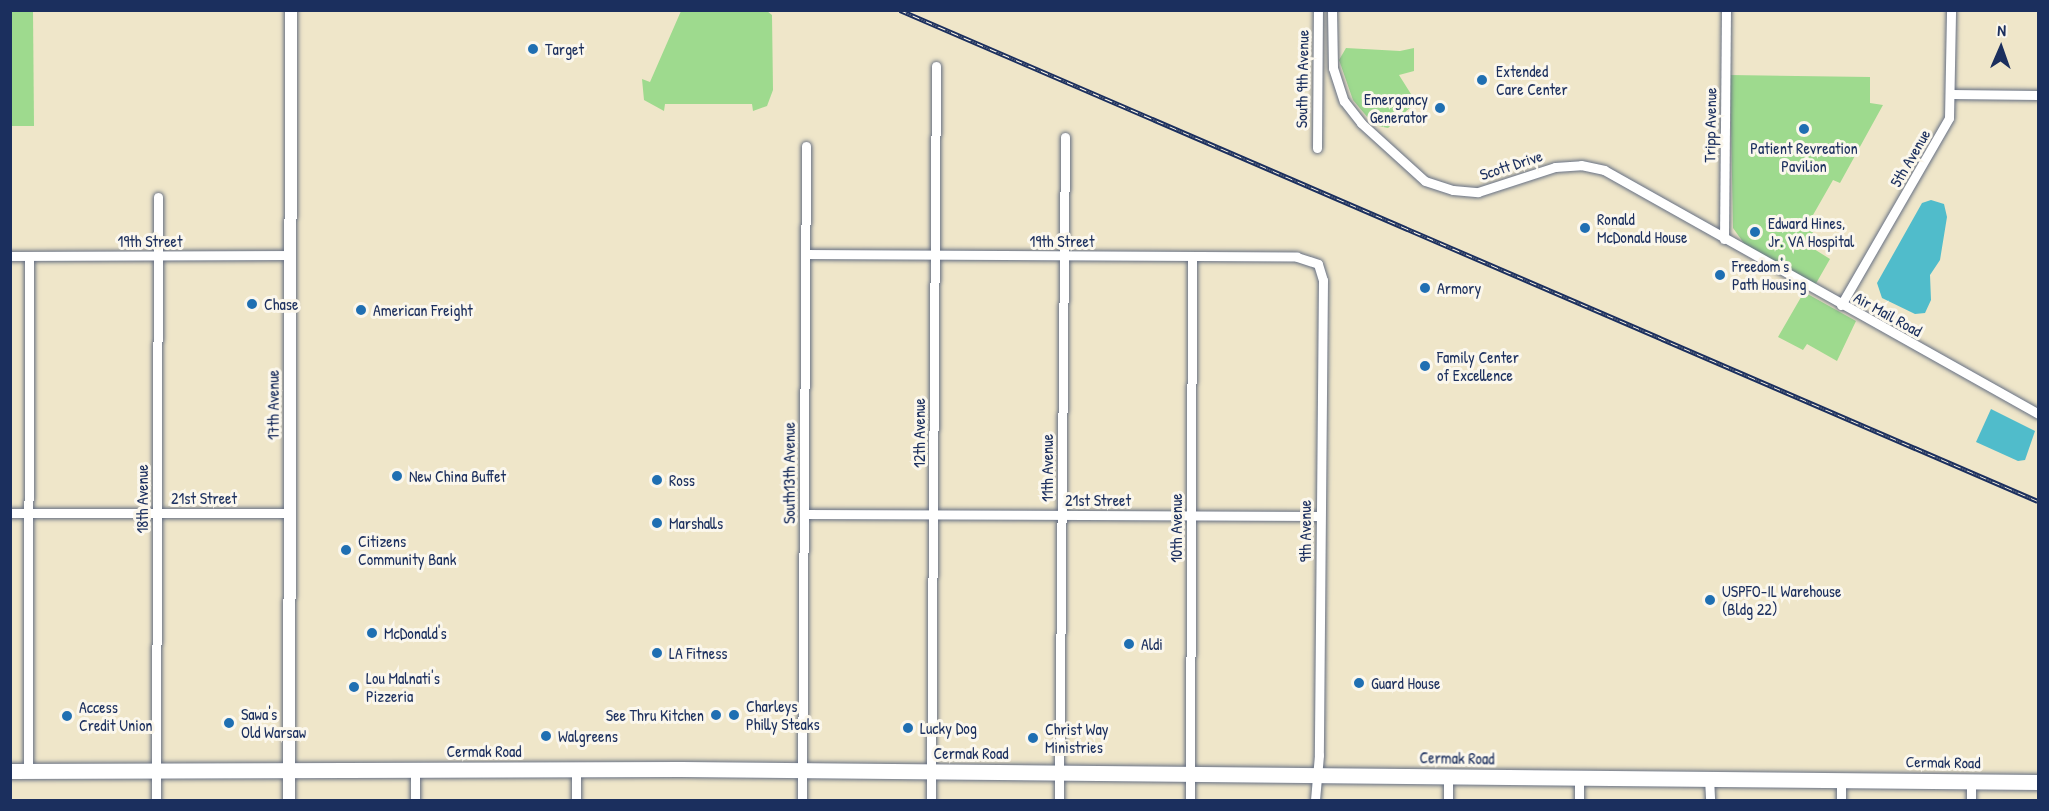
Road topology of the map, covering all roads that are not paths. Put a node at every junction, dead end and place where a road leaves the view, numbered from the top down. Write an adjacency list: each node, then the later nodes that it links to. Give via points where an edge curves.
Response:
1 (291, 10): 16 (street, 17th Avenue)
2 (1318, 10): 11 (street, South 9th Avenue)
3 (1332, 10): 13 (street, Scott Drive, via 1333,68 1344,101 1361,123 1425,181 1453,190 1478,192 1555,167 1595,167)
4 (1726, 10): 13 (street, Tripp Avenue)
5 (1951, 10): 7 (street, 5th Avenue)
6 (936, 66): 17 (street, 12th Avenue)
7 (1951, 94): 8 (street); 23 (street, 5th Avenue, via 1950,118 1944,130)
8 (2038, 95)
9 (1065, 136): 20 (street, 11th Avenue)
10 (806, 146): 14 (street, South13th Avenue)
11 (1317, 148)
12 (158, 197): 15 (street, 18th Avenue)
13 (1724, 239): 23 (street, Air Mail Road)
14 (805, 254): 17 (street, 19th Street); 29 (street, South13th Avenue)
15 (158, 255): 16 (street, 19th Street); 19 (street, 19th Street); 27 (street, 18th Avenue)
16 (290, 255): 28 (street, 17th Avenue)
17 (934, 255): 20 (street, 19th Street); 30 (street, 12th Avenue)
18 (10, 256): 19 (street, 19th Street)
19 (29, 256): 26 (street)
20 (1064, 256): 21 (street, 19th Street); 31 (street, 11th Avenue)
21 (1192, 256): 22 (street, 19th Street, via 1297,257); 32 (street, 10th Avenue)
22 (1318, 264): 33 (street, 9th Avenue, via 1323,280)
23 (1841, 305): 24 (street, Air Mail Road)
24 (2038, 414)
25 (10, 513): 26 (street, 21st Street)
26 (30, 513): 27 (street, 21st Street); 38 (street)
27 (157, 513): 28 (street, 21st Street); 39 (street, 18th Avenue)
28 (289, 513): 40 (street, 17th Avenue)
29 (804, 514): 30 (street, 21st Street); 36 (street, South13th Avenue)
30 (933, 515): 31 (street, 21st Street); 41 (street, 12th Avenue)
31 (1062, 515): 32 (street, 21st Street); 42 (street, 11th Avenue)
32 (1191, 515): 33 (street, 21st Street); 43 (street, 10th Avenue)
33 (1320, 516): 44 (street, 9th Avenue)
34 (576, 769): 35 (main road, Cermak Road); 36 (main road, Cermak Road); 54 (street)
35 (415, 770): 40 (main road, Cermak Road); 53 (street)
36 (802, 770): 41 (main road, Cermak Road); 55 (street, South13th Avenue)
37 (10, 771): 38 (main road, Cermak Road)
38 (28, 771): 39 (main road, Cermak Road)
39 (156, 771): 40 (main road, Cermak Road); 51 (street, 18th Avenue)
40 (289, 771): 52 (street, 17th Avenue)
41 (931, 771): 42 (main road, Cermak Road); 56 (street, 12th Avenue)
42 (1059, 772): 43 (main road, Cermak Road); 57 (street, 11th Avenue)
43 (1190, 774): 44 (main road, Cermak Road); 58 (street, 10th Avenue)
44 (1317, 774): 45 (main road, Cermak Road); 59 (street, 9th Avenue)
45 (1448, 776): 46 (main road, Cermak Road); 60 (street)
46 (1579, 777): 47 (main road, Cermak Road); 61 (street)
47 (1709, 778): 48 (main road, Cermak Road); 62 (street)
48 (1840, 779): 49 (main road, Cermak Road); 63 (street)
49 (1971, 780): 50 (main road, Cermak Road); 64 (street)
50 (2038, 782)
51 (156, 801)
52 (289, 801)
53 (415, 801)
54 (576, 801)
55 (802, 801)
56 (931, 801)
57 (1059, 801)
58 (1190, 801)
59 (1315, 801)
60 (1448, 801)
61 (1579, 801)
62 (1710, 801)
63 (1841, 801)
64 (1971, 801)

